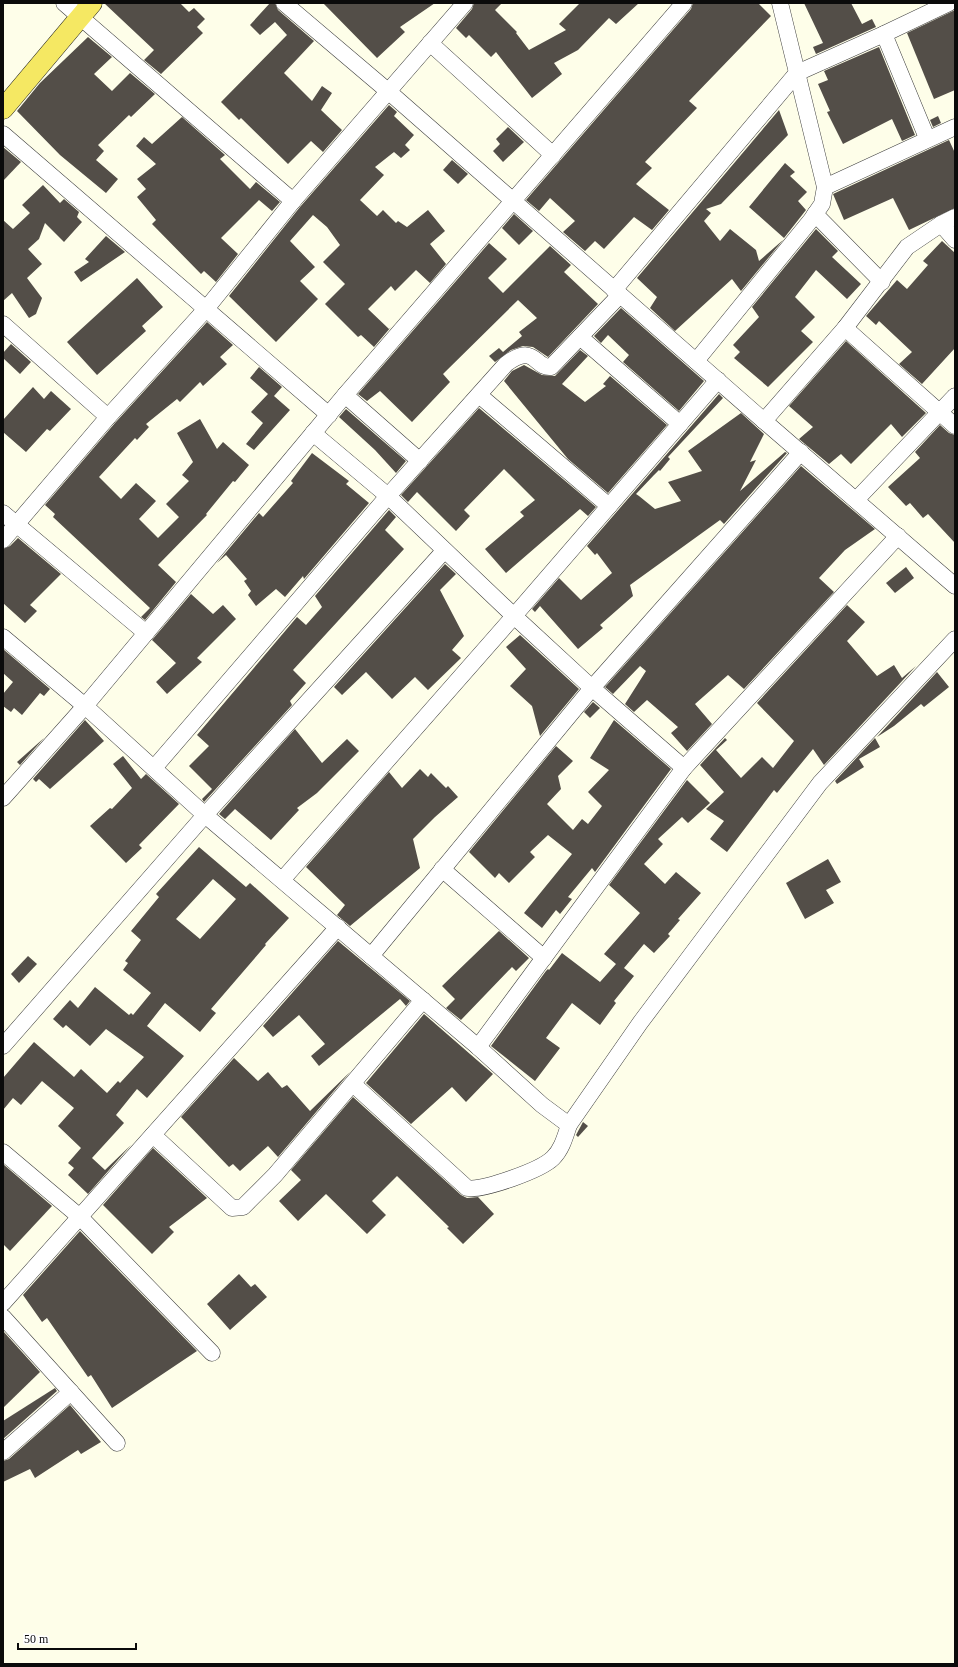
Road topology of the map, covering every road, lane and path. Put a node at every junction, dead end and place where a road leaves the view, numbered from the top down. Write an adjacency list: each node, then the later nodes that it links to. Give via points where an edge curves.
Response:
1 (64, 3): 7 (street)
2 (284, 3): 11 (street)
3 (465, 3): 9 (street)
4 (684, 3): 16 (street)
5 (780, 3): 10 (street)
6 (949, 3): 8 (street)
7 (86, 10): 12 (main road); 18 (street)
8 (884, 34): 10 (street); 15 (street)
9 (430, 43): 11 (street); 16 (street)
10 (797, 73): 17 (street); 24 (street)
11 (389, 92): 18 (street); 19 (street)
12 (3, 109)
13 (955, 127): 15 (street)
14 (3, 134): 25 (street)
15 (927, 138): 17 (street)
16 (553, 155): 19 (street)
17 (824, 187): 20 (street, via 822,204)
18 (293, 201): 25 (street)
19 (513, 202): 24 (street); 31 (street)
20 (815, 214): 23 (street); 29 (street)
21 (948, 221): 22 (street); 23 (street, via 907,248)
22 (955, 240)
23 (882, 282): 27 (street)
24 (617, 292): 28 (street); 29 (street)
25 (206, 309): 35 (street); 36 (street)
26 (3, 324): 36 (street)
27 (846, 328): 34 (street); 37 (street)
28 (580, 337): 32 (street, via 551,367 546,367 527,355 516,357 506,364); 38 (street)
29 (696, 361): 30 (street)
30 (718, 380): 37 (street); 38 (street)
31 (345, 395): 35 (street); 42 (street)
32 (479, 395): 42 (street); 45 (street)
33 (955, 396): 34 (street)
34 (939, 411): 39 (street); 44 (street)
35 (329, 415): 40 (street)
36 (108, 417): 47 (street)
37 (764, 421): 41 (street)
38 (680, 424): 45 (street)
39 (955, 426)
40 (313, 433): 43 (street); 53 (street)
41 (801, 452): 44 (street); 56 (street)
42 (420, 461): 43 (street)
43 (388, 496): 50 (street); 58 (street)
44 (856, 500): 48 (street)
45 (609, 506): 52 (street)
46 (3, 513): 47 (street)
47 (16, 524): 49 (street); 53 (street)
48 (898, 536): 51 (street); 59 (street)
49 (3, 540)
50 (444, 551): 52 (street); 61 (street)
51 (955, 586)
52 (514, 616): 56 (street); 63 (street)
53 (146, 633): 57 (street)
54 (3, 637): 57 (street)
55 (955, 639): 71 (street, via 820,783 640,1023)
56 (592, 688): 59 (street); 62 (street)
57 (85, 706): 58 (street); 60 (street)
58 (154, 768): 61 (street)
59 (684, 768): 66 (street)
60 (3, 798)
61 (205, 815): 63 (street); 68 (street)
62 (442, 869): 65 (street); 66 (street)
63 (282, 879): 64 (street)
64 (338, 927): 65 (street); 72 (street)
65 (371, 956): 67 (street)
66 (544, 958): 69 (street)
67 (423, 1000): 69 (street); 70 (street)
68 (3, 1046)
69 (478, 1047): 71 (street, via 542,1105)
70 (352, 1084): 71 (street, via 467,1188 475,1189 508,1180 544,1165 558,1152); 72 (street, via 275,1175 244,1207 232,1208)
71 (569, 1125)
72 (153, 1135): 74 (street)
73 (3, 1152): 74 (street)
74 (80, 1217): 75 (street); 77 (street)
75 (3, 1303)
76 (3, 1317): 78 (street)
77 (212, 1353)
78 (71, 1392): 79 (street); 80 (street)
79 (117, 1443)
80 (3, 1452)

